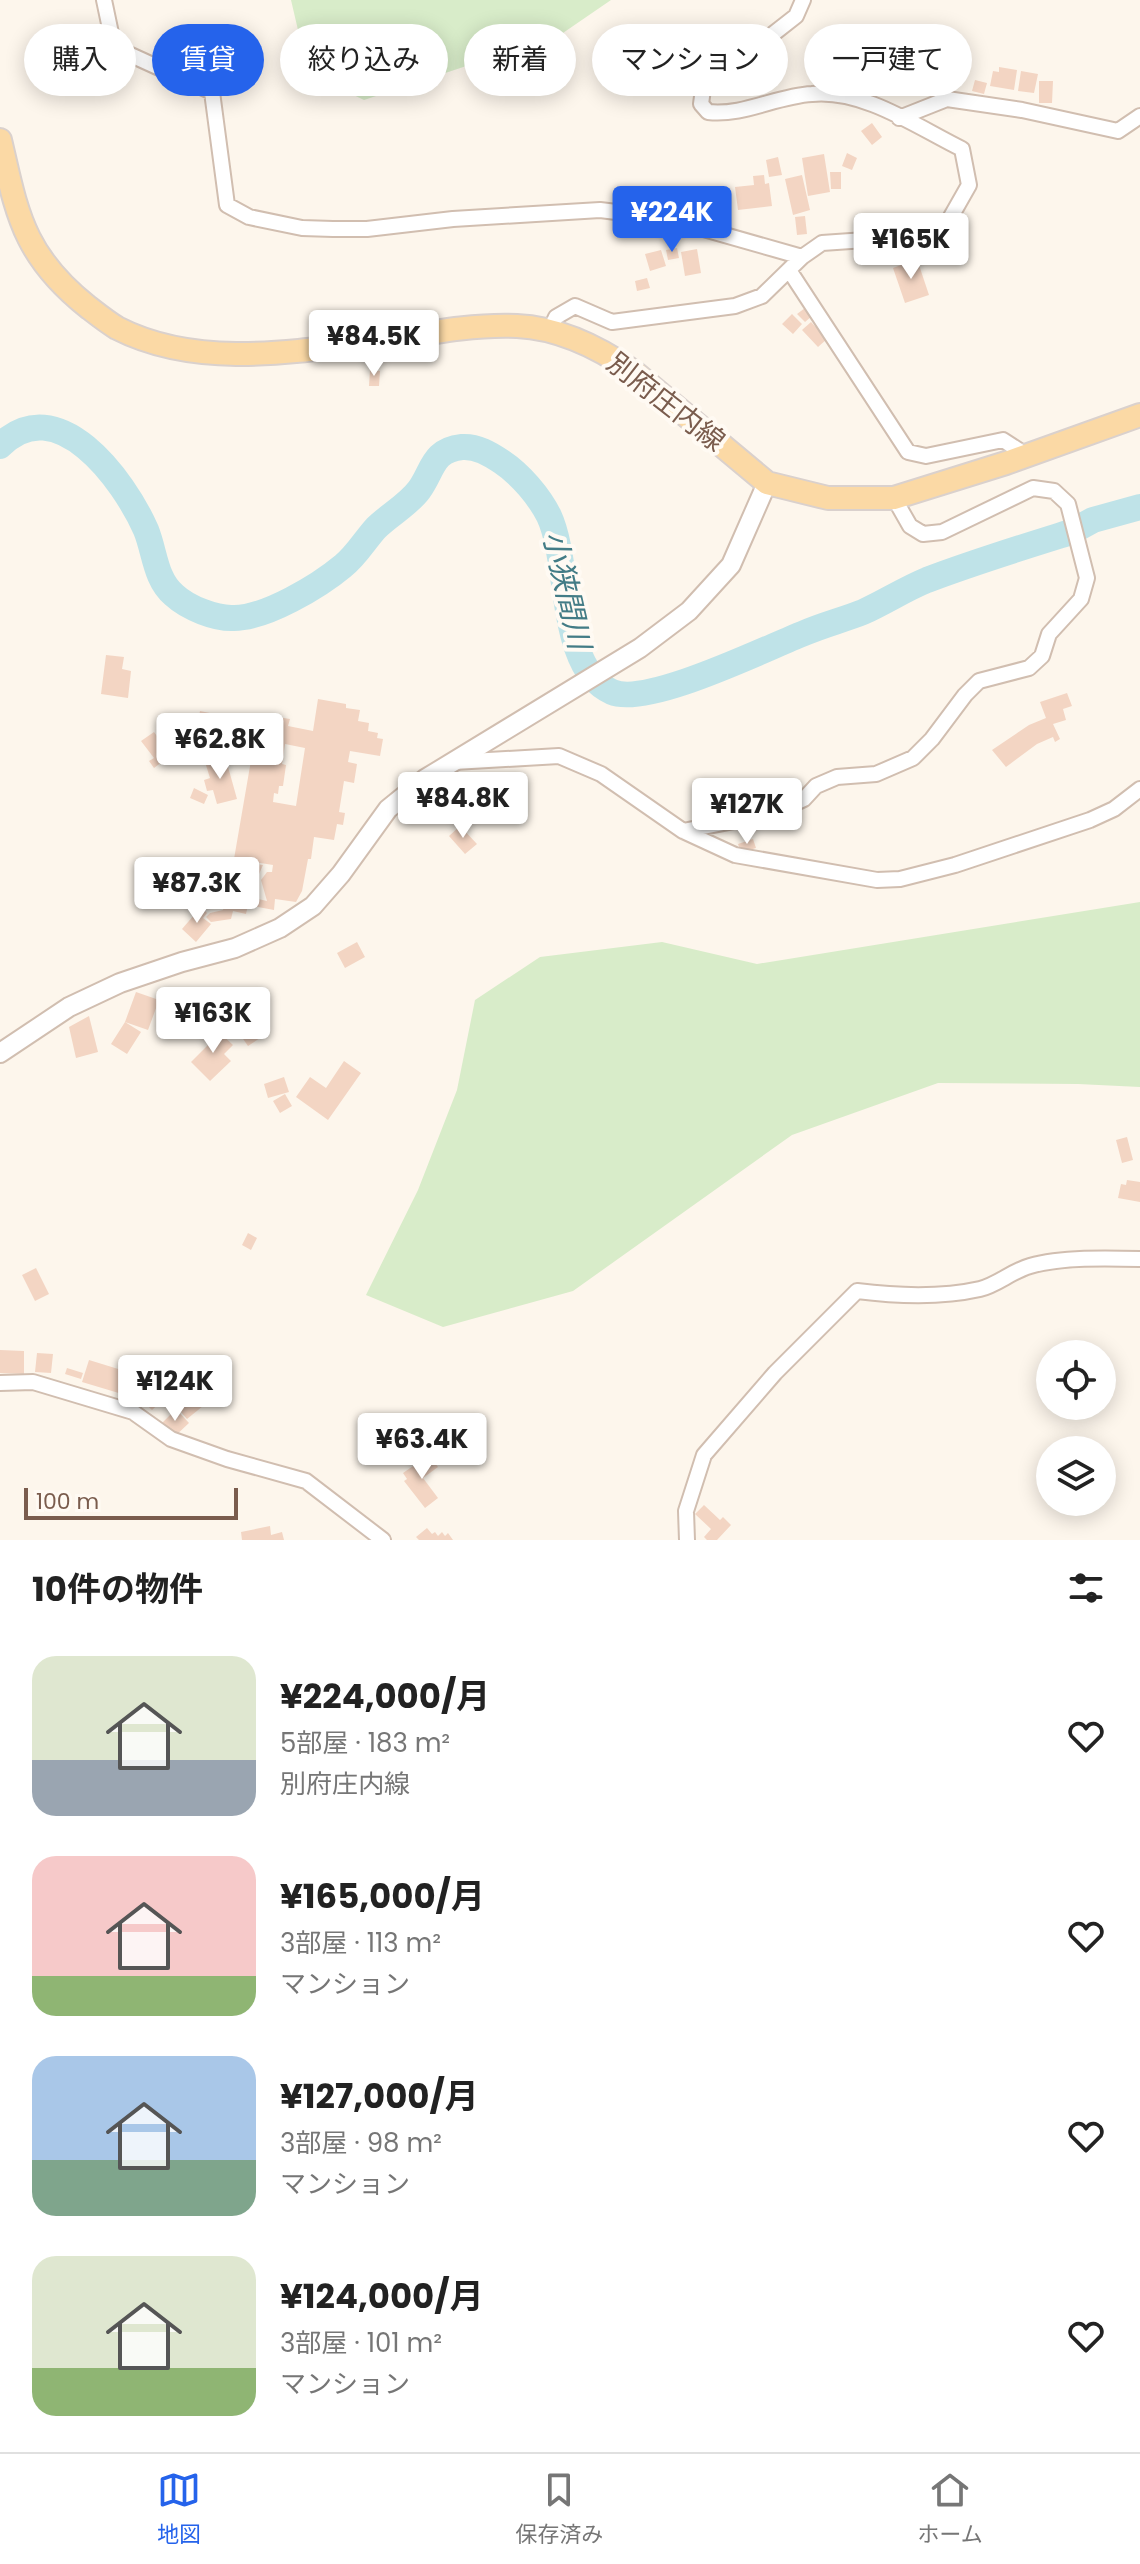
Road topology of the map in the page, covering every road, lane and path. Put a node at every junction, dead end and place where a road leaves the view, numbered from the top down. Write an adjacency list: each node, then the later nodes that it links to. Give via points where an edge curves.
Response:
1 (104, 0): 6 (street, via 112,38 122,51 212,92 227,205 249,217 302,228 367,229 600,210 665,218)
2 (803, 0): 4 (street, via 796,16 703,89 701,104 708,112 724,114 812,93 849,97)
3 (1140, 116): 4 (street, via 1118,131 947,99)
4 (899, 118): 6 (street, via 962,149 969,185 948,222 894,238 834,240)
5 (0, 140): 8 (main road, 別府庄内線, via 13,194 44,262 66,290 136,337 203,352 240,353 478,327)
6 (802, 257): 7 (street)
7 (789, 270): 8 (street, via 762,296 735,306 612,322 575,306 556,317); 10 (street, via 908,452 926,456 1003,440)
8 (549, 332): 11 (main road, 別府庄内線, via 611,356)
9 (1140, 415): 10 (main road, 別府庄内線)
10 (1026, 455): 12 (main road, 別府庄内線)
11 (767, 483): 12 (main road, 別府庄内線, via 828,498); 13 (street, via 731,565 689,611 640,648)
12 (894, 498): 15 (street, via 910,526 923,534 942,532 1033,488 1054,491 1068,504 1087,578 1081,599 1049,634 1042,656 1029,668 979,681 913,758 876,774 837,777 774,813)
13 (454, 762): 15 (street, via 559,756 601,774); 16 (street, via 388,809 313,906 280,928 235,948 120,983 69,1007)
14 (1140, 789): 15 (street, via 1090,820 900,879 877,880 735,855)
15 (683, 831)
16 (0, 1053)
17 (1140, 1259): 20 (street, via 1029,1266 982,1289 953,1293 893,1296 857,1291 775,1373 704,1455 686,1511)
18 (0, 1383): 19 (street, via 33,1382 133,1412 171,1439 306,1481)
19 (383, 1540)
20 (687, 1540)

